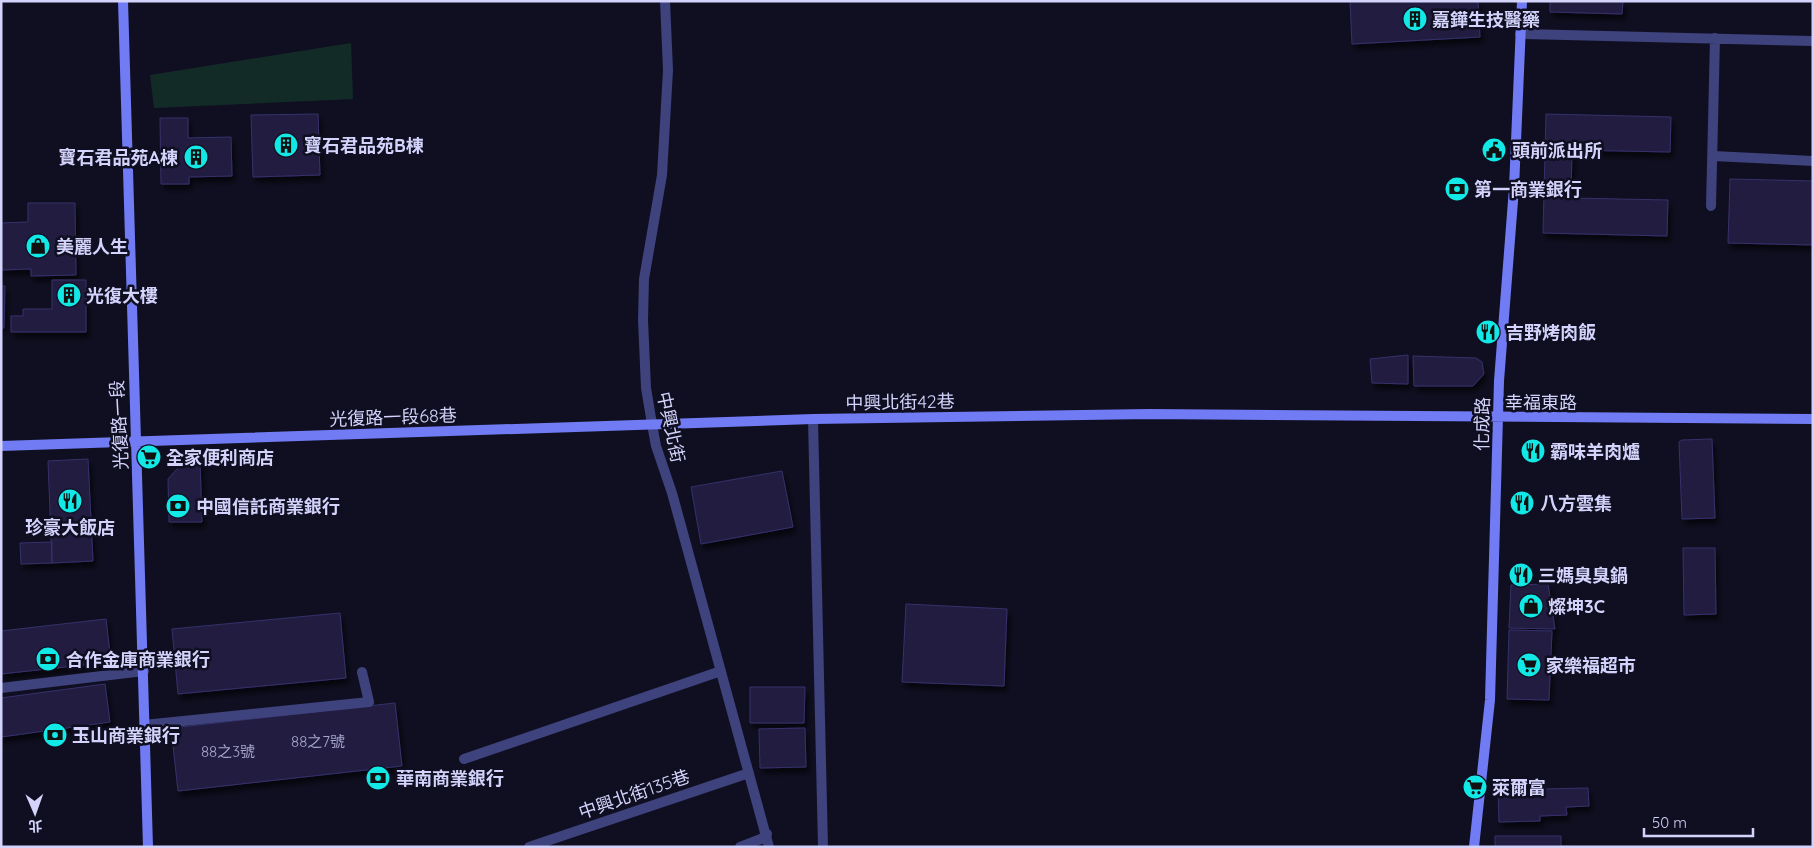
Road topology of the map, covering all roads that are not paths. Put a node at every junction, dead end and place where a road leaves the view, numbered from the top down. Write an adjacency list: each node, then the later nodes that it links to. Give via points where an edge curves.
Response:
1 (122, 1): 15 (street, 光復路一段)
2 (665, 1): 14 (street, 中興北街, via 668,70 662,175 644,279 646,388)
3 (1522, 1): 4 (street, 化成路)
4 (1520, 34): 5 (street); 11 (street, 化成路, via 1514,188)
5 (1715, 38): 6 (street); 7 (street)
6 (1813, 41)
7 (1712, 156): 8 (street); 9 (street)
8 (1813, 161)
9 (1712, 206)
10 (1149, 414): 11 (street, 幸福東路); 12 (street, 中興北街42巷)
11 (1498, 418): 13 (street, 幸福東路); 30 (street, 化成路, via 1490,700)
12 (813, 419): 14 (street, 中興北街42巷); 29 (street)
13 (1813, 419)
14 (652, 424): 15 (street, 光復路一段68巷); 17 (street, 中興北街)
15 (136, 442): 16 (street, 光復路一段68巷); 18 (street, 光復路一段)
16 (1, 446)
17 (721, 670): 22 (street); 23 (street, 中興北街)
18 (144, 671): 20 (street); 21 (street, 光復路一段)
19 (362, 672): 21 (street, via 369,702)
20 (1, 688)
21 (144, 725): 25 (street, 光復路一段)
22 (464, 759)
23 (749, 773): 24 (street, 中興北街); 26 (street, 中興北街135巷)
24 (767, 834): 27 (street); 28 (street, 中興北街)
25 (148, 847)
26 (529, 847)
27 (740, 847)
28 (770, 847)
29 (823, 847)
30 (1474, 847)

